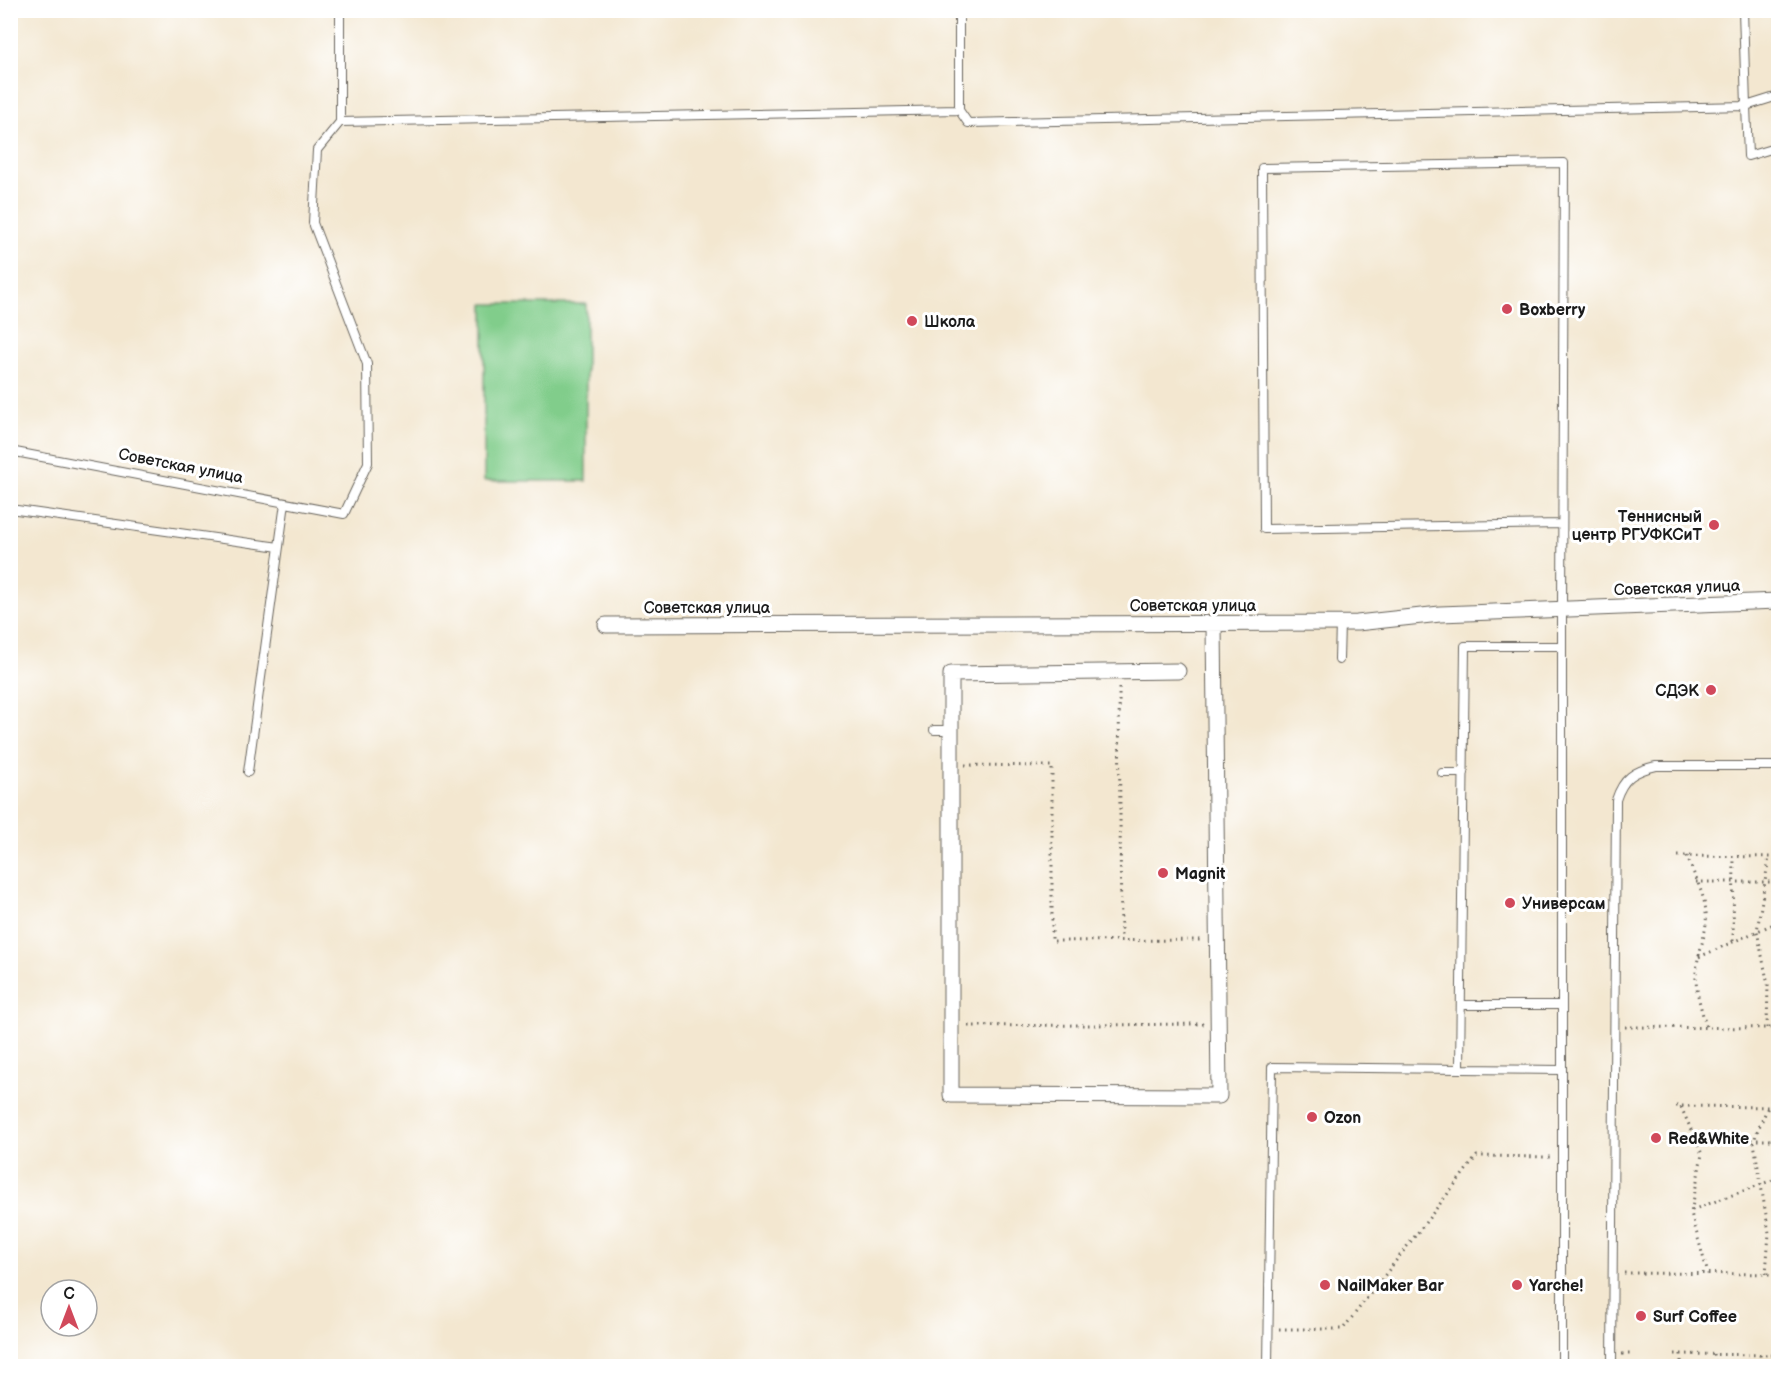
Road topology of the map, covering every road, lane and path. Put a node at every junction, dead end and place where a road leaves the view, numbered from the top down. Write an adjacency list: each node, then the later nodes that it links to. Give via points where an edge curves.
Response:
1 (339, 10): 7 (lane)
2 (959, 10): 6 (lane)
3 (1743, 10): 5 (lane)
4 (1779, 96): 5 (lane)
5 (1746, 106): 6 (lane, via 968,123); 8 (lane, via 1748,156)
6 (959, 110): 7 (lane)
7 (340, 122): 10 (lane, Советская улица, via 317,150 313,223 367,364 368,463 344,514)
8 (1779, 147)
9 (10, 451): 10 (lane, Советская улица)
10 (285, 503): 13 (lane)
11 (10, 509): 13 (lane)
12 (1562, 524): 12 (lane, via 1564,163 1262,168 1264,529); 15 (lane)
13 (279, 547): 27 (lane)
14 (1779, 601): 15 (street, Советская улица)
15 (1562, 609): 16 (street, Советская улица); 19 (lane)
16 (1340, 623): 17 (street, Советская улица); 20 (lane)
17 (1214, 624): 18 (street, Советская улица); 42 (street)
18 (606, 625)
19 (1562, 646): 29 (lane, via 1465,646); 46 (lane)
20 (1339, 660)
21 (1178, 671): 22 (street)
22 (1119, 672): 24 (street, via 951,674); 41 (path)
23 (934, 730): 24 (lane)
24 (951, 730): 25 (street)
25 (951, 765): 41 (path, via 1052,766 1052,941); 48 (street)
26 (1779, 766): 49 (lane, via 1656,766 1641,769 1623,783 1616,800)
27 (248, 772)
28 (1442, 773): 29 (lane)
29 (1464, 773): 45 (lane)
30 (1678, 856): 31 (path)
31 (1687, 856): 32 (path); 35 (path)
32 (1734, 857): 33 (path); 36 (path)
33 (1769, 857): 34 (path); 37 (path)
34 (1779, 857)
35 (1696, 882): 36 (path); 44 (path, via 1707,913)
36 (1733, 882): 37 (path); 43 (path)
37 (1765, 882): 38 (path); 40 (path)
38 (1779, 882)
39 (1779, 922): 40 (path)
40 (1756, 931): 43 (path); 51 (path, via 1768,985)
41 (1121, 940): 42 (path)
42 (1217, 940): 47 (street)
43 (1733, 941): 44 (path)
44 (1699, 957): 50 (path, via 1696,982)
45 (1461, 1005): 46 (lane); 53 (lane)
46 (1562, 1005): 54 (lane)
47 (1218, 1024): 48 (path); 48 (street, via 1219,1096 951,1095)
48 (951, 1026)
49 (1614, 1027): 50 (path); 66 (lane)
50 (1706, 1027): 51 (path)
51 (1767, 1028): 52 (path)
52 (1779, 1028)
53 (1460, 1069): 54 (lane); 70 (lane, via 1272,1067)
54 (1562, 1070): 62 (lane)
55 (1676, 1106): 56 (path)
56 (1681, 1107): 57 (path); 59 (path)
57 (1768, 1107): 58 (path); 60 (path)
58 (1779, 1107)
59 (1697, 1140): 60 (path); 65 (path, via 1702,1157)
60 (1754, 1140): 61 (path); 64 (path)
61 (1779, 1140)
62 (1562, 1158): 70 (path, via 1477,1156 1343,1329); 77 (lane)
63 (1779, 1178): 64 (path)
64 (1761, 1184): 65 (path); 68 (path, via 1769,1233)
65 (1692, 1210): 67 (path)
66 (1613, 1273): 67 (path); 78 (lane)
67 (1708, 1274): 68 (path)
68 (1766, 1274): 69 (path)
69 (1779, 1274)
70 (1268, 1329): 76 (lane)
71 (1675, 1354): 72 (path)
72 (1681, 1354): 73 (path); 79 (path)
73 (1714, 1354): 74 (path); 80 (path)
74 (1760, 1354): 75 (path); 81 (path)
75 (1779, 1355)
76 (1268, 1366)
77 (1562, 1366)
78 (1612, 1366)
79 (1681, 1366)
80 (1716, 1366)
81 (1762, 1366)

